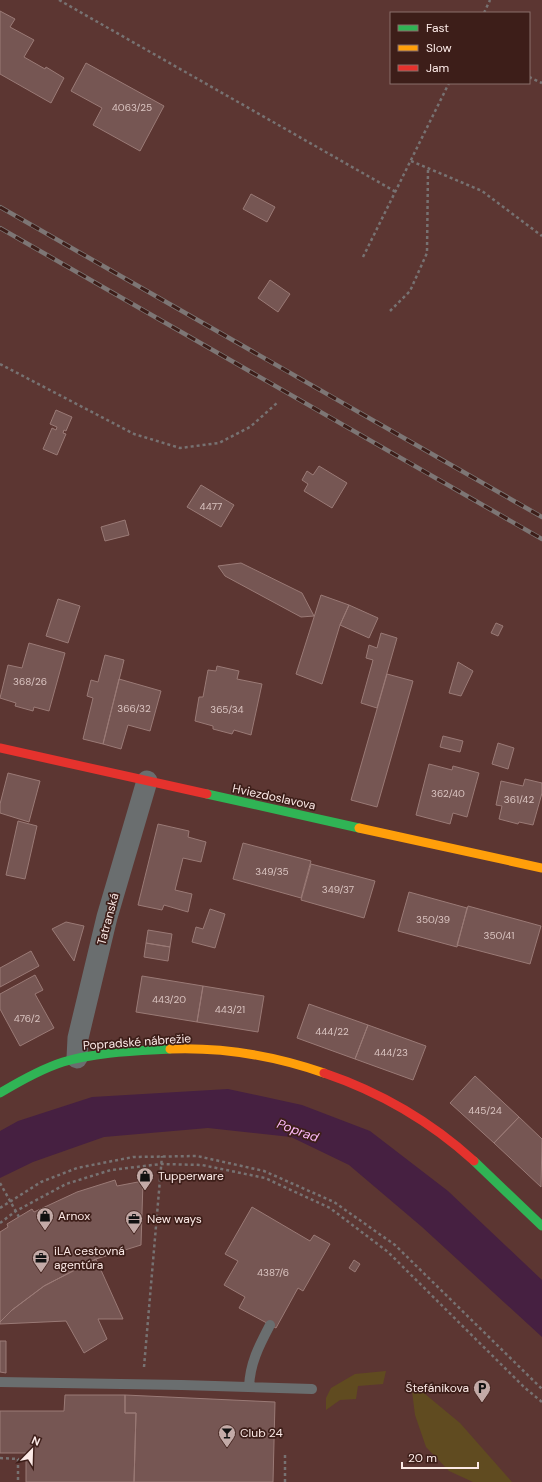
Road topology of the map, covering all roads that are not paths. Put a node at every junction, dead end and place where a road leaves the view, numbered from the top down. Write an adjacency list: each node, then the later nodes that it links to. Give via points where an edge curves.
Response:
1 (0, 748): 2 (street, Hviezdoslavova)
2 (147, 781): 3 (street, Hviezdoslavova); 4 (street, Tatranská, via 107,917 78,1038)
3 (542, 868)
4 (77, 1058): 5 (street, Popradské nábrežie, via 54,1065); 6 (street, Popradské nábrežie, via 166,1050 237,1052 295,1064 347,1081 419,1117 482,1167)
5 (0, 1093)
6 (542, 1226)
7 (270, 1325): 9 (lane, via 252,1363)
8 (0, 1382): 9 (lane)
9 (249, 1387): 10 (lane)
10 (312, 1389)

